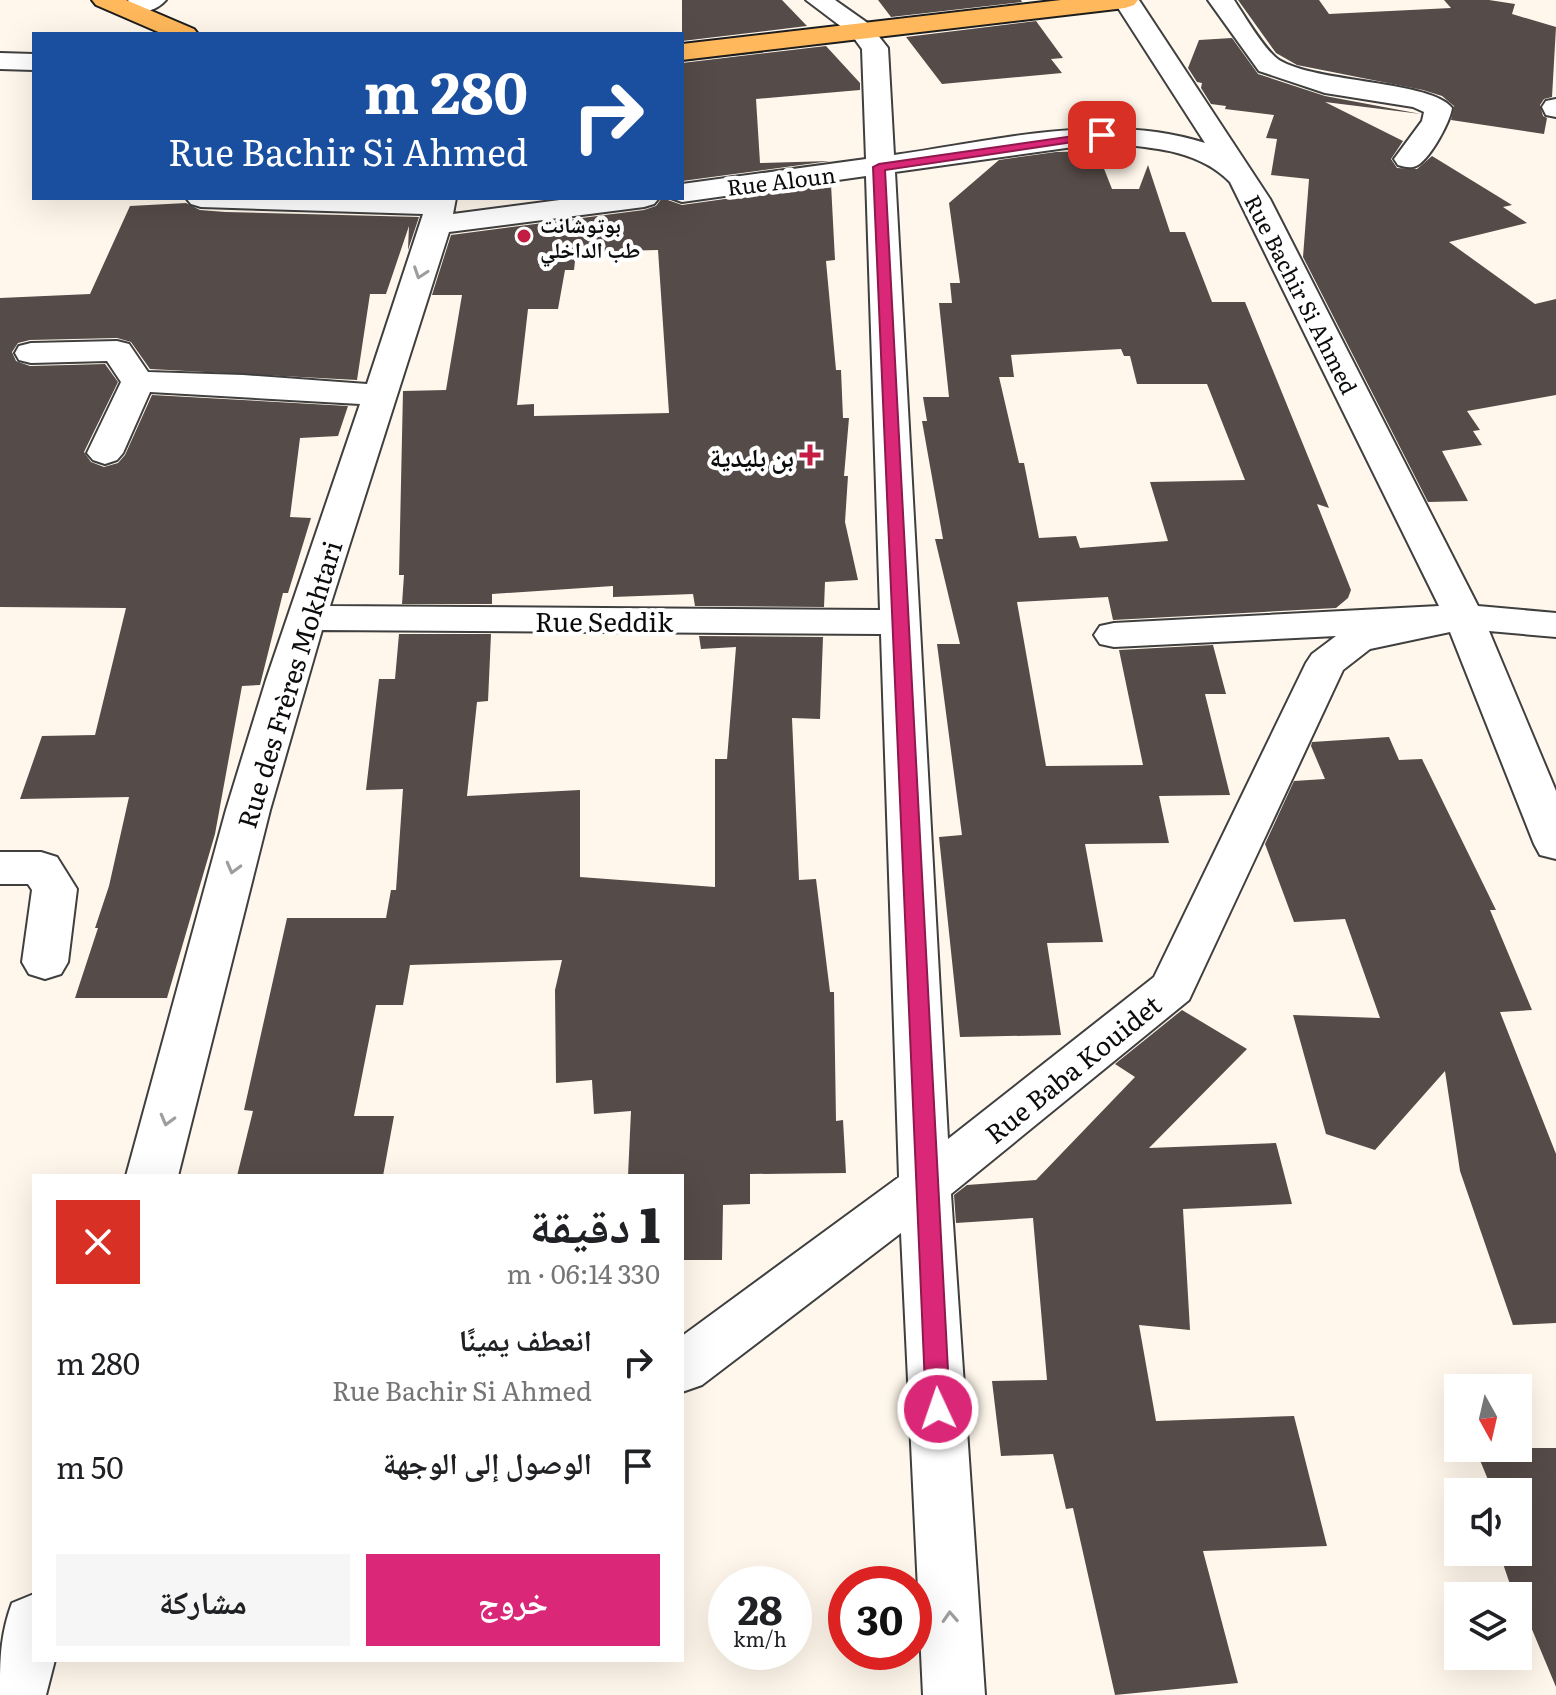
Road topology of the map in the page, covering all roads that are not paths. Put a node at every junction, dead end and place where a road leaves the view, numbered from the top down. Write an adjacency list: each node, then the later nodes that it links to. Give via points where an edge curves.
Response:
1 (819, 0): 5 (street)
2 (1126, 0): 5 (main road); 12 (street)
3 (1221, 0): 10 (street, via 1268,65 1325,85 1420,100 1438,108 1436,122)
4 (129, 3): 6 (main road)
5 (860, 29): 7 (main road); 11 (street, via 875,48)
6 (181, 32)
7 (684, 52)
8 (0, 61): 9 (street)
9 (32, 62)
10 (1408, 159)
11 (879, 167): 12 (street, Rue Bachir Si Ahmed, via 1102,135 1155,140 1200,152); 13 (street, Rue Aloun); 23 (street)
12 (1237, 172): 21 (street, Rue Bachir Si Ahmed)
13 (684, 193)
14 (241, 200): 16 (street)
15 (610, 200): 16 (street)
16 (439, 210): 19 (street, Rue des Frères Mokhtari, one-way to 19)
17 (31, 353): 18 (street, via 117,351)
18 (138, 382): 19 (street); 20 (street)
19 (378, 395): 22 (street, Rue des Frères Mokhtari)
20 (105, 453)
21 (1464, 617): 24 (street); 25 (street); 26 (street, Rue Bachir Si Ahmed); 30 (street, Rue Baba Kouidet, via 1357,639 1326,663 1172,988)
22 (306, 618): 23 (street, Rue Seddik); 29 (street, Rue des Frères Mokhtari, one-way to 29, via 248,810)
23 (901, 622): 30 (street)
24 (1556, 625)
25 (1114, 635)
26 (1556, 844)
27 (0, 868): 28 (street, via 41,868 55,889)
28 (45, 962)
29 (153, 1174)
30 (925, 1186): 31 (street, Rue Baba Kouidet); 34 (street, one-way to 30)
31 (684, 1367)
32 (32, 1631): 33 (street)
33 (15, 1695)
34 (954, 1695)

